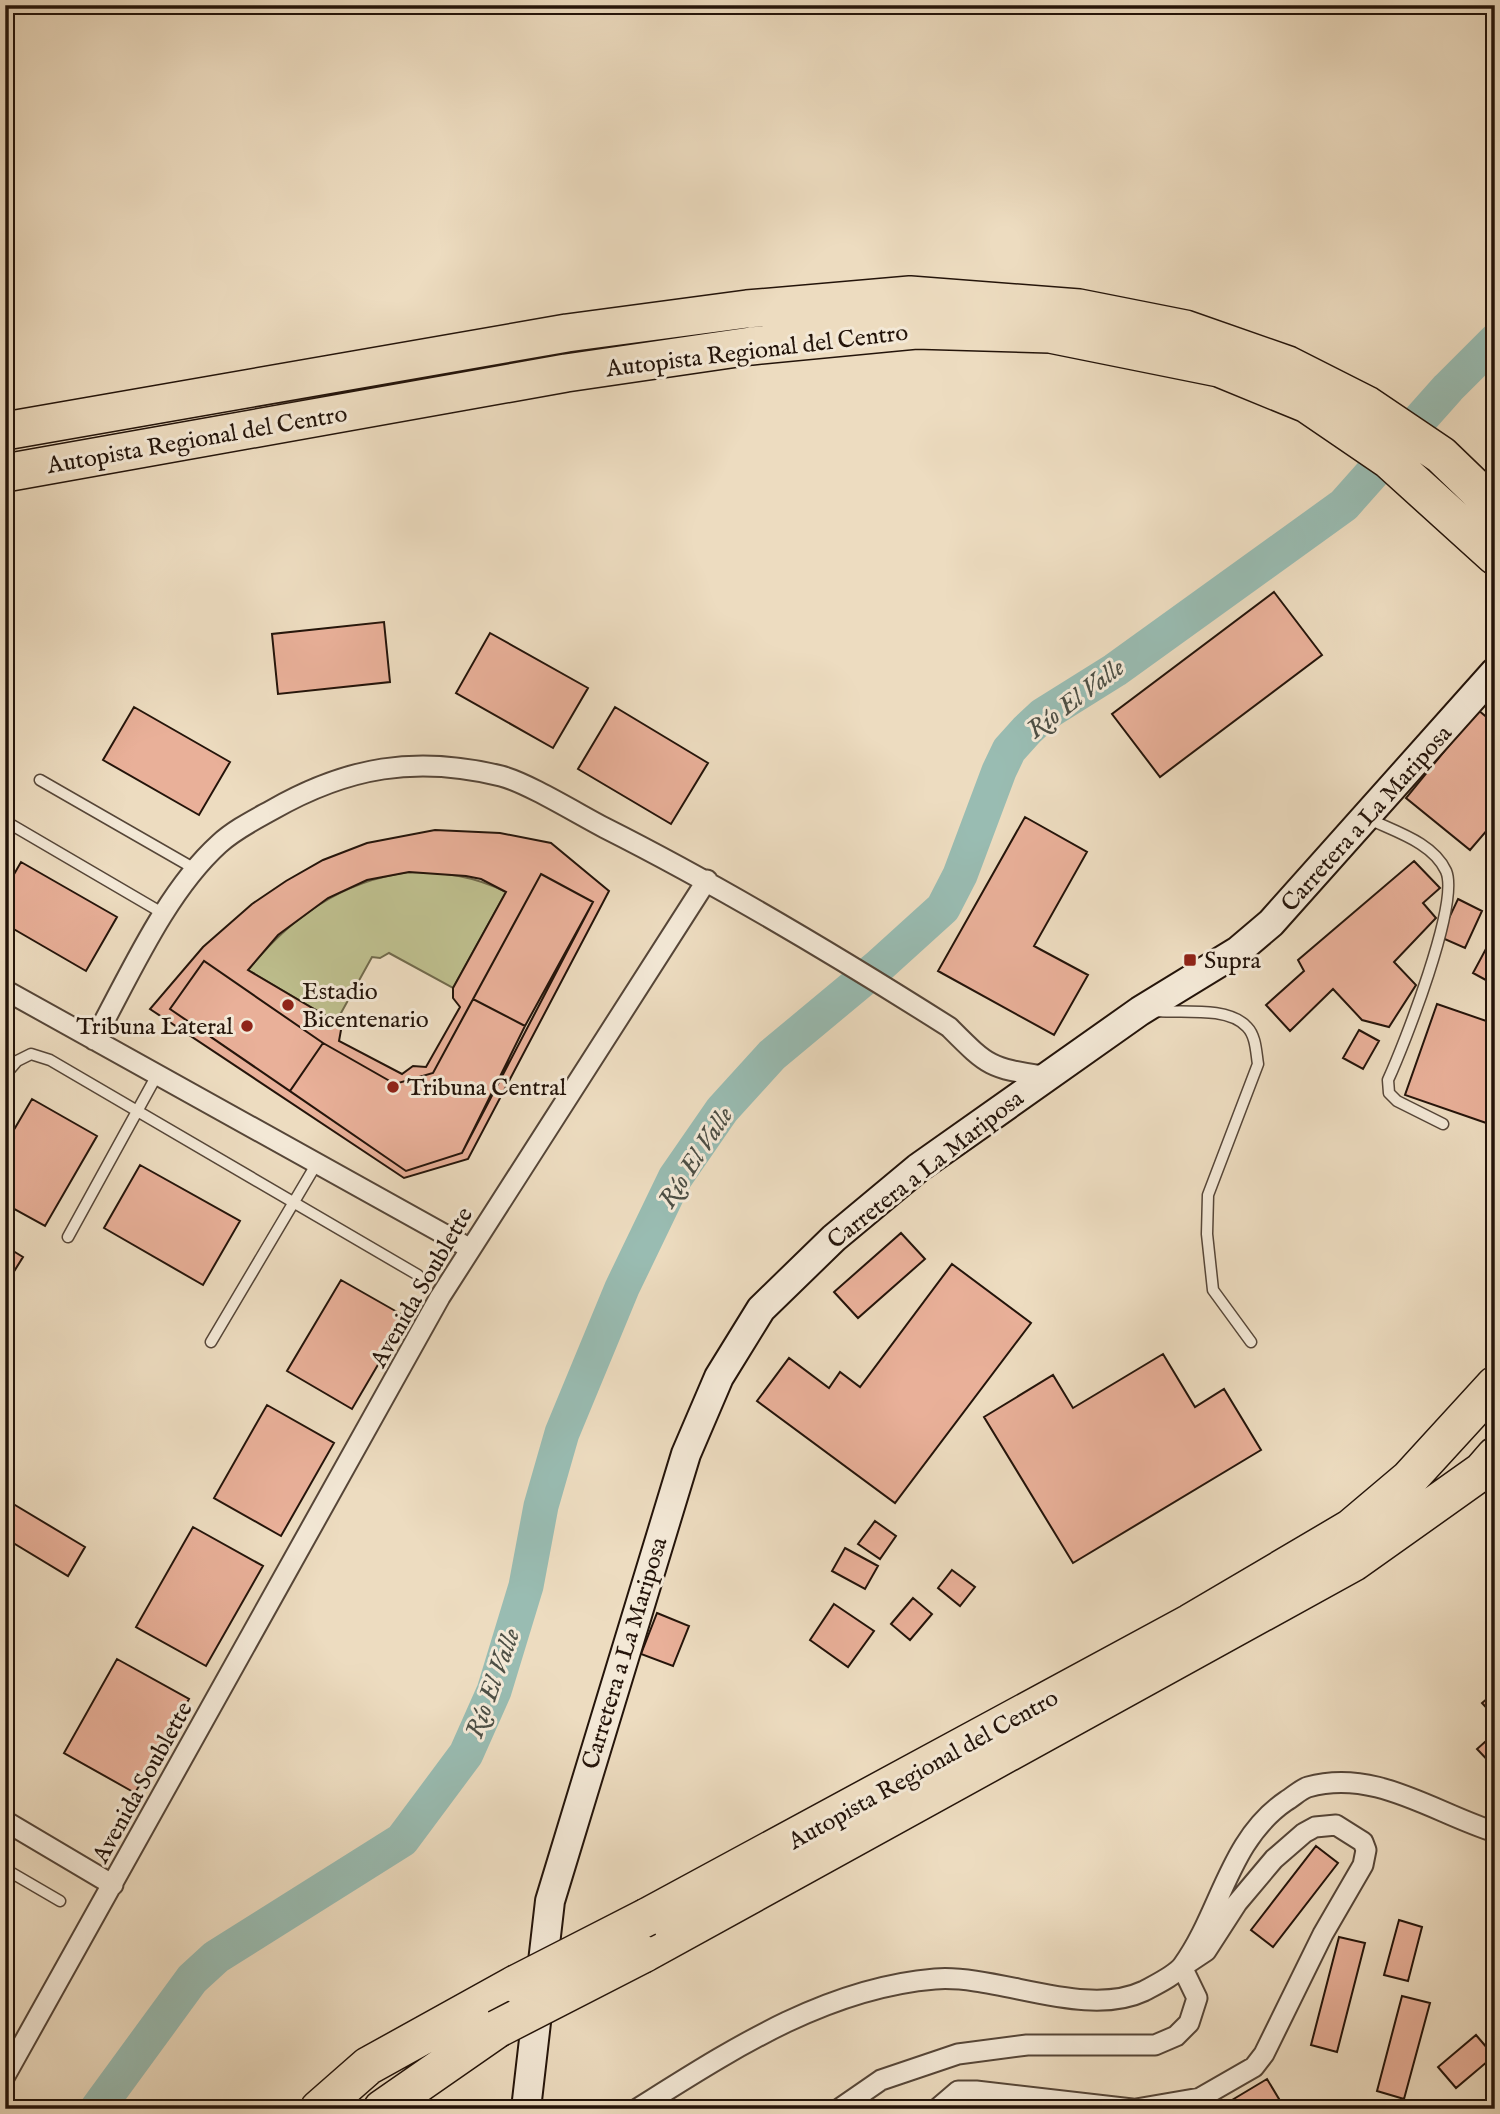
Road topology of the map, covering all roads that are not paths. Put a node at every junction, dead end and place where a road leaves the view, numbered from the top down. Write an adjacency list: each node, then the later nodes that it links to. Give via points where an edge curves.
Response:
1 (1078, 308): 2 (highway); 3 (highway, Autopista Regional del Centro, via 910,295 747,309 567,333); 5 (highway, Autopista Regional del Centro, via 1185,329 1288,365 1367,405 1441,455)
2 (1048, 334): 4 (highway, Autopista Regional del Centro, via 916,330 751,346 566,373); 6 (highway, Autopista Regional del Centro, via 1219,368 1307,404 1389,460)
3 (5, 430)
4 (5, 473)
5 (1495, 508)
6 (1495, 556)
7 (1495, 672): 9 (street, Carretera a La Mariposa)
8 (40, 780): 11 (lane)
9 (1367, 818): 15 (street, Carretera a La Mariposa, via 1271,923 1238,951); 21 (lane, via 1422,844 1446,871 1450,895 1423,999 1388,1080 1389,1093 1397,1101)
10 (5, 821): 13 (lane)
11 (195, 869): 12 (street, via 220,843 310,789 388,767 443,766 504,777); 13 (street)
12 (707, 880): 19 (street, via 949,1027 990,1064); 25 (street, Avenida Soublette)
13 (164, 914): 16 (street)
14 (5, 990): 16 (street)
15 (1140, 1011): 19 (street, Carretera a La Mariposa); 28 (lane, via 1227,1015 1247,1027 1255,1042 1258,1064 1208,1195 1207,1234 1213,1290)
16 (94, 1040): 18 (street)
17 (5, 1075): 20 (lane, via 16,1061 31,1054 50,1060)
18 (157, 1075): 20 (lane); 22 (street)
19 (1043, 1076): 42 (street, Carretera a La Mariposa, via 918,1168 834,1238 761,1309 719,1377 662,1527 550,1901)
20 (138, 1111): 23 (lane); 24 (lane)
21 (1443, 1124)
22 (317, 1163): 23 (lane); 25 (street)
23 (293, 1202): 26 (lane); 27 (lane)
24 (68, 1237)
25 (469, 1248): 34 (street, Avenida Soublette)
26 (418, 1276)
27 (211, 1342)
28 (1251, 1342)
29 (1495, 1385): 40 (highway, Autopista Regional del Centro, bridge, via 1409,1479 1351,1528 1190,1623 368,2066)
30 (1495, 1456): 41 (highway, Autopista Regional del Centro, bridge, via 1482,1471 1354,1562 643,1954 497,2029)
31 (5, 1821): 34 (street)
32 (1495, 1832): 36 (street, via 1391,1790 1355,1782 1307,1787 1267,1814 1237,1855)
33 (5, 1870): 35 (lane)
34 (113, 1885): 37 (street, Avenida Soublette)
35 (60, 1901)
36 (1182, 1967): 38 (street, via 1206,1951 1237,1903 1274,1859 1304,1833 1336,1825 1363,1842 1366,1850 1356,1880 1323,1934 1264,2054 1254,2067); 39 (street, via 1197,1998 1189,2023 1176,2036 1156,2045 1027,2045 958,2054 881,2080); 43 (street, via 1142,1992 1114,1999 1072,1998 1012,1986 936,1979 853,1994 781,2024)
37 (5, 2076)
38 (1199, 2104): 45 (street)
39 (837, 2108)
40 (319, 2109)
41 (382, 2109)
42 (526, 2109)
43 (637, 2109)
44 (937, 2109): 45 (street, via 958,2091)
45 (1134, 2109)

